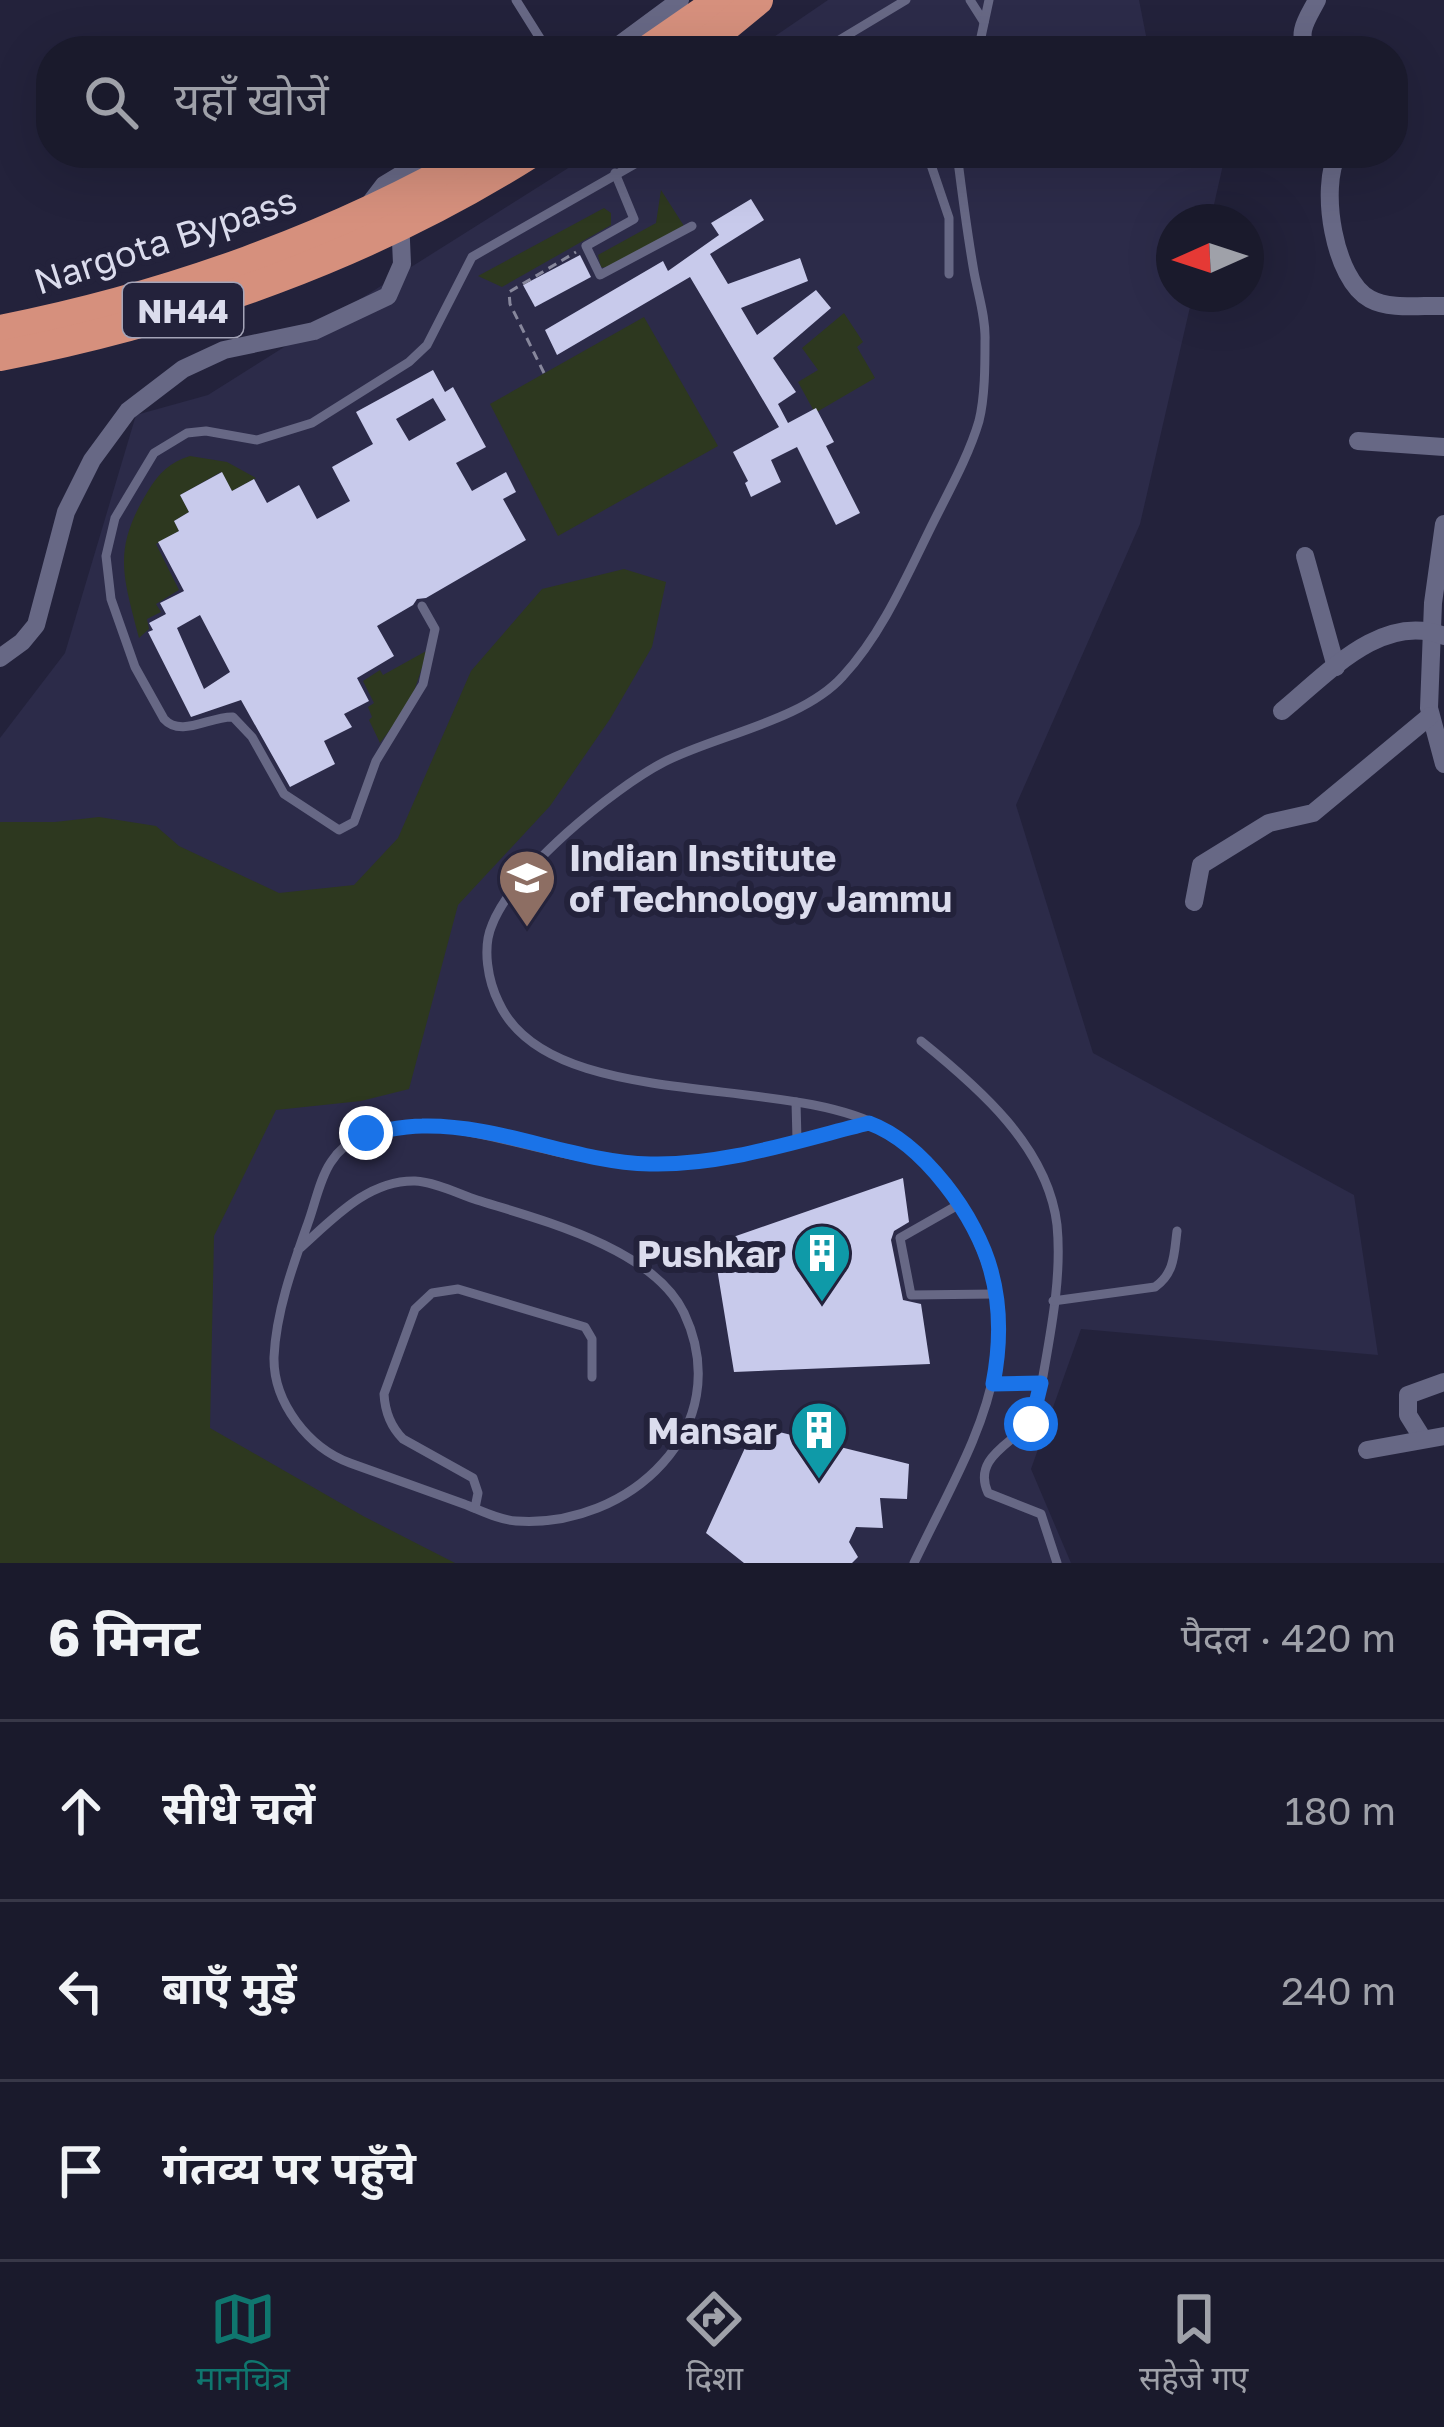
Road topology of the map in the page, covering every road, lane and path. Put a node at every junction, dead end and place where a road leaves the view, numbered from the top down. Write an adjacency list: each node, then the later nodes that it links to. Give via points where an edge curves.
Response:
1 (516, 0): 10 (lane)
2 (680, 0): 11 (street)
3 (720, 0): 12 (highway)
4 (758, 0): 13 (highway)
5 (906, 0): 14 (lane)
6 (970, 0): 9 (lane)
7 (988, 0): 9 (lane)
8 (1317, 0): 16 (street)
9 (984, 22): 15 (lane)
10 (539, 36)
11 (631, 36)
12 (668, 36)
13 (714, 36)
14 (855, 36)
15 (981, 36)
16 (1301, 36)
17 (411, 168): 26 (street, via 384,184)
18 (459, 168): 25 (highway, Nargota Bypass / NH44)
19 (496, 168): 25 (highway, Nargota Bypass / NH44)
20 (625, 168): 24 (lane)
21 (932, 168): 29 (lane, via 949,218)
22 (960, 168): 47 (lane, via 986,336 980,418 870,641 841,680 808,702 632,782 512,889 487,944 490,978 510,1024 559,1062)
23 (1333, 168): 30 (street, via 1330,212 1357,290 1380,304)
24 (615, 173): 27 (lane, via 634,219 586,246 600,275); 38 (lane, via 472,257 427,345 312,423 256,440 206,430 174,438 154,453 109,533 111,599 164,719 178,728 233,717 284,794 339,830 354,822 376,760 423,684 435,629)
25 (398, 211): 26 (highway, Nargota Bypass / NH44); 40 (street, via 402,264 388,296 314,331 224,350 183,369 128,412 66,512 36,625)
26 (356, 226): 31 (highway, Nargota Bypass / NH44, via 149,293); 32 (highway, Nargota Bypass / NH44, via 272,280 154,320)
27 (692, 226)
28 (578, 250): 33 (path, via 508,292)
29 (950, 274)
30 (1444, 306)
31 (0, 330)
32 (0, 356)
33 (544, 373)
34 (1358, 441): 35 (street)
35 (1444, 447)
36 (1444, 524): 39 (street)
37 (1305, 556): 41 (street)
38 (422, 606)
39 (1437, 634): 41 (street, via 1381,637); 43 (street)
40 (0, 658)
41 (1336, 667): 42 (street)
42 (1282, 711)
43 (1430, 716): 44 (street); 45 (street, via 1313,813 1269,823 1201,865)
44 (1444, 764)
45 (1194, 902)
46 (921, 1041): 54 (lane, via 978,1088 1041,1175 1057,1222)
47 (796, 1102): 48 (lane); 49 (lane)
48 (869, 1123): 49 (lane); 50 (lane, via 940,1176)
49 (796, 1140): 52 (lane, via 652,1164 423,1126 366,1133 331,1160)
50 (958, 1205): 53 (lane, via 991,1270); 53 (lane, via 900,1238 911,1295)
51 (1177, 1231): 54 (lane, via 1172,1266 1154,1287)
52 (298, 1250): 62 (lane, via 274,1373 296,1421 327,1454); 62 (lane, via 357,1198 417,1181 632,1258 683,1310 698,1396 654,1473 629,1495 570,1518 512,1522)
53 (994, 1294): 58 (lane)
54 (1053, 1300): 57 (lane)
55 (592, 1377): 62 (lane, via 585,1327 458,1289 432,1293 415,1309 384,1406 403,1439 473,1478)
56 (1444, 1382): 60 (street, via 1408,1395 1408,1415)
57 (1041, 1383): 58 (lane); 64 (lane, via 1031,1424 990,1458 983,1477 988,1493 1040,1514)
58 (993, 1384): 63 (lane)
59 (1444, 1436): 60 (street)
60 (1423, 1439): 61 (street)
61 (1367, 1450)
62 (475, 1508)
63 (914, 1563)
64 (1057, 1563)

